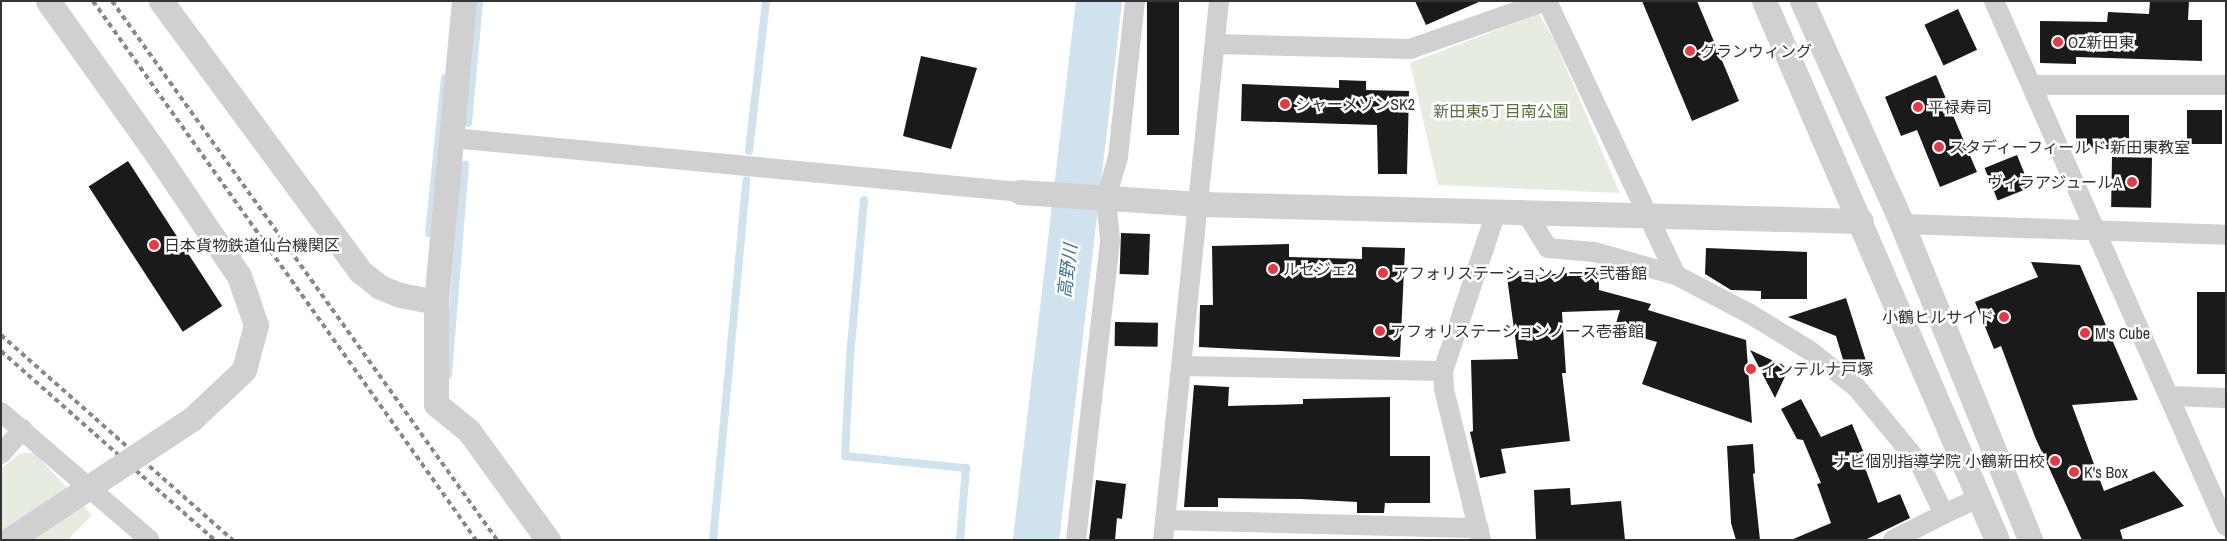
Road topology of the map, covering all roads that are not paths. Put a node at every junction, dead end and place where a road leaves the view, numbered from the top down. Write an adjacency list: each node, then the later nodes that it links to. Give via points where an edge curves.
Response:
1 (48, 1): 38 (street, bridge, via 239,276 256,325 244,370 192,419)
2 (161, 1): 25 (street, via 361,272 380,287)
3 (464, 1): 13 (street)
4 (1135, 1): 15 (street, via 1118,157)
5 (1219, 1): 10 (street)
6 (1547, 1): 10 (street, via 1410,49); 19 (street)
7 (1764, 1): 20 (street)
8 (1802, 1): 21 (street)
9 (1994, 1): 11 (street)
10 (1215, 44): 16 (street)
11 (2031, 85): 12 (street); 22 (street)
12 (2226, 85)
13 (453, 138): 14 (street); 25 (street)
14 (1023, 192): 15 (street)
15 (1103, 198): 16 (street); 41 (street, via 1110,240)
16 (1200, 204): 17 (street); 26 (street)
17 (1496, 212): 18 (street); 27 (street)
18 (1526, 213): 19 (street); 24 (street, via 1548,248 1594,252)
19 (1650, 216): 20 (street); 24 (street)
20 (1861, 221): 33 (street)
21 (1902, 224): 22 (street); 44 (street)
22 (2096, 232): 23 (street); 28 (street)
23 (2226, 235)
24 (1676, 275): 34 (street, via 1784,334 1858,388 1920,464)
25 (436, 302): 40 (street, via 436,404 469,430)
26 (1182, 366): 27 (street); 36 (street)
27 (1443, 371): 37 (street, via 1444,390)
28 (2168, 396): 29 (street); 35 (street)
29 (2226, 398)
30 (1, 412): 31 (street)
31 (23, 429): 32 (street); 39 (street)
32 (1, 454)
33 (1980, 497): 34 (street); 43 (street)
34 (1944, 514): 42 (street)
35 (2226, 526)
36 (1164, 530): 37 (street)
37 (1480, 534)
38 (9, 540)
39 (150, 540)
40 (548, 540)
41 (1076, 540)
42 (1893, 540)
43 (1997, 540)
44 (2030, 540)

